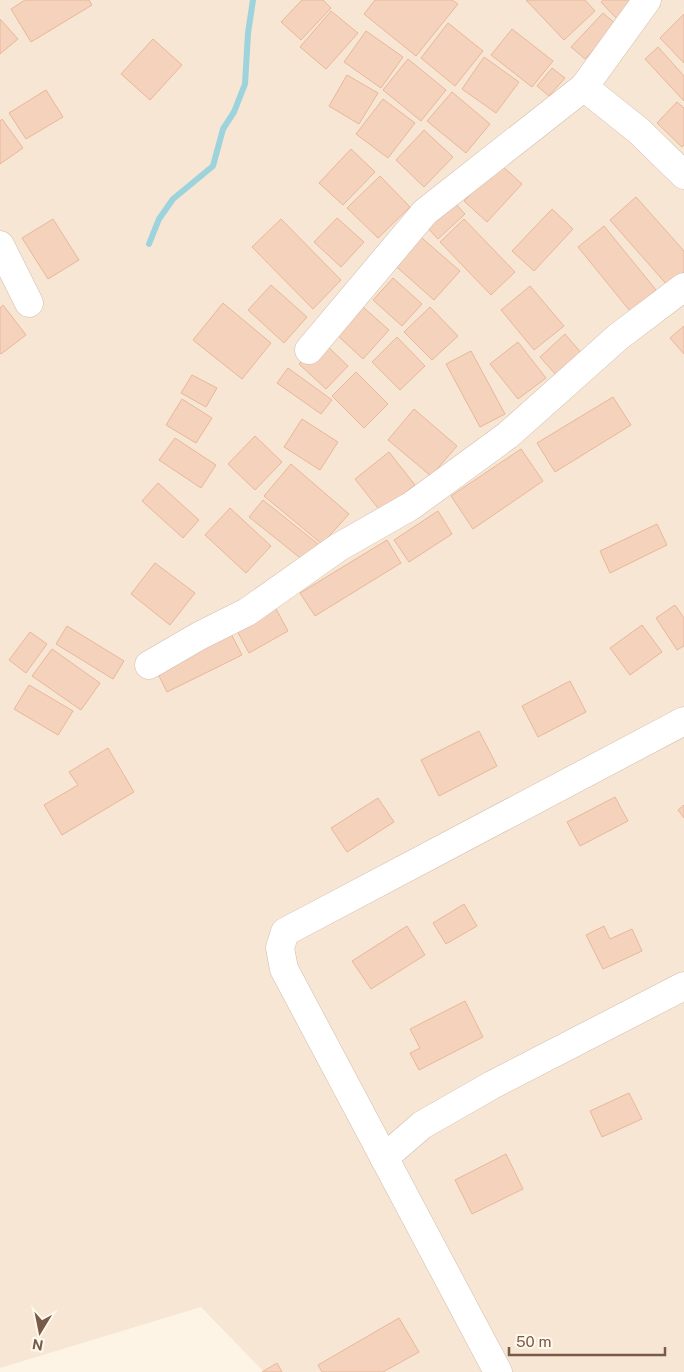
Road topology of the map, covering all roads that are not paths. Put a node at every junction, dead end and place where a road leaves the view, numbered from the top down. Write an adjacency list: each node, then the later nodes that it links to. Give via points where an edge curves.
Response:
1 (647, 0): 2 (street)
2 (584, 87): 3 (street, via 638,131); 7 (street, via 425,212)
3 (684, 175)
4 (0, 245): 6 (street)
5 (684, 286): 8 (street, via 618,337 508,435 411,506 338,547 246,612)
6 (29, 303)
7 (309, 350)
8 (148, 665)
9 (684, 721): 11 (street, via 285,932 280,948 284,969)
10 (684, 986): 11 (street, via 484,1089 422,1125)
11 (384, 1158): 12 (street)
12 (498, 1372)

